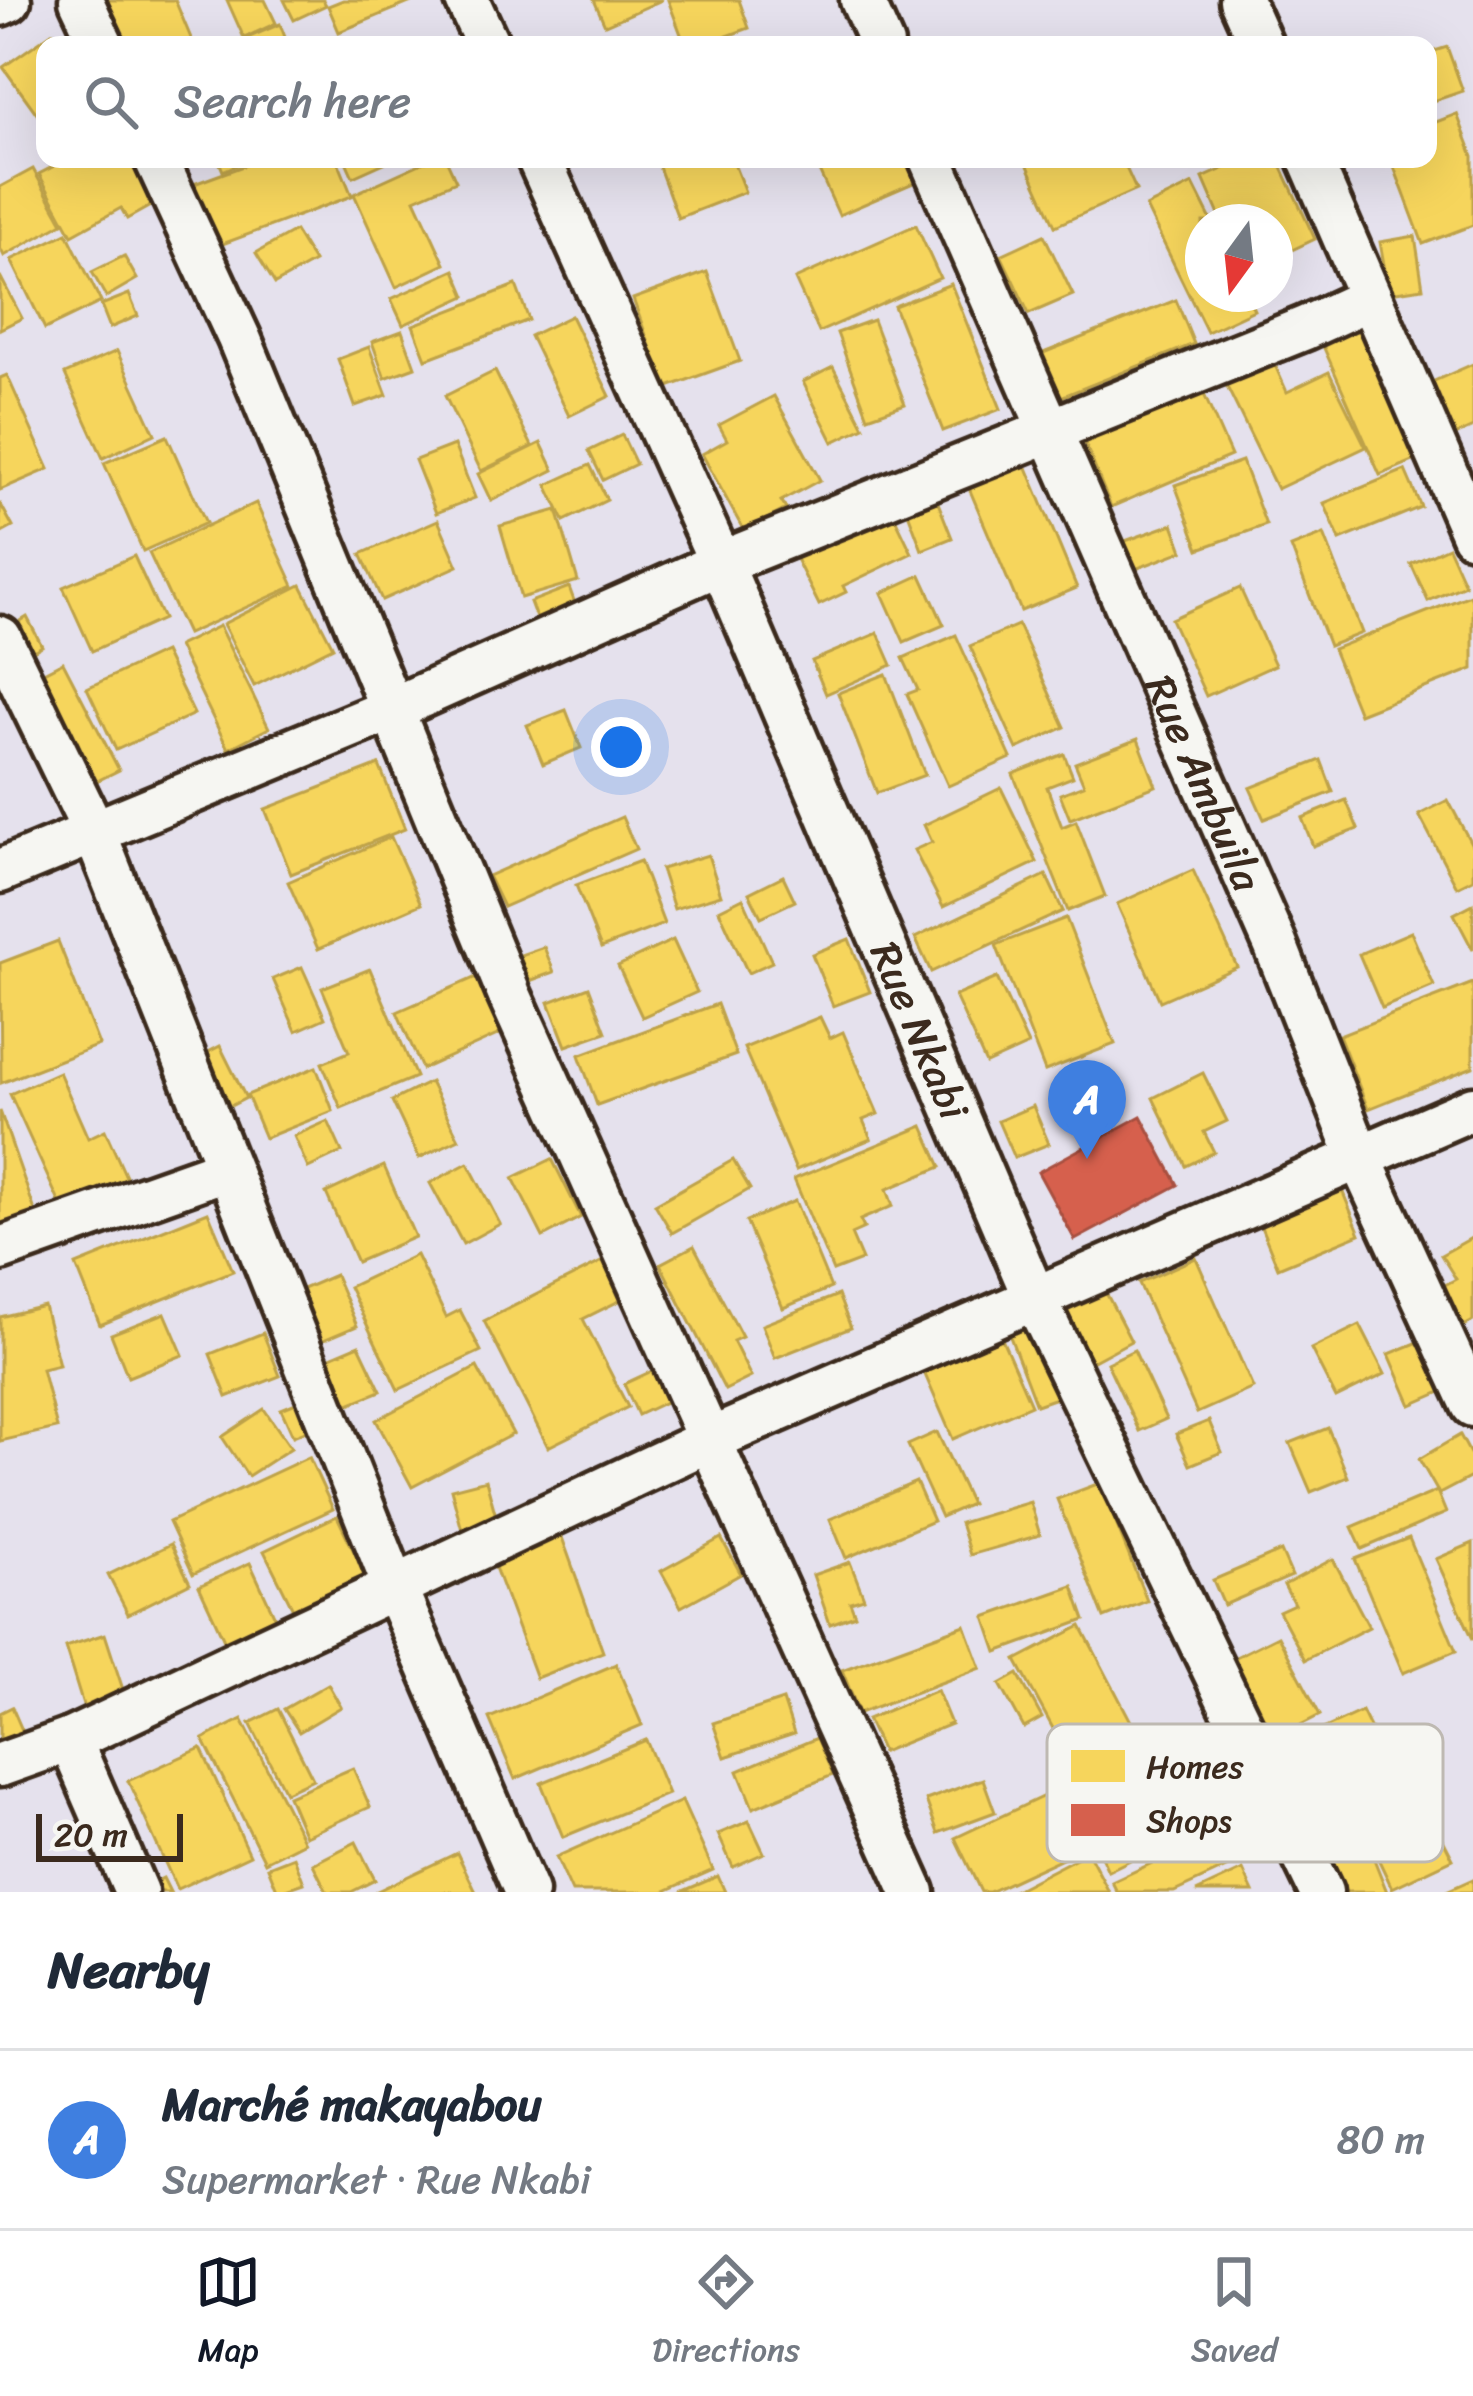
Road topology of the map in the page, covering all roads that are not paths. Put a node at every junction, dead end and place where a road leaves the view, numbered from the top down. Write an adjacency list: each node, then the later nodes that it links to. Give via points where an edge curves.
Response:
1 (9, 0): 6 (street)
2 (81, 0): 7 (street)
3 (467, 0): 8 (street)
4 (862, 0): 9 (street)
5 (1241, 0): 10 (street)
6 (0, 4)
7 (98, 36)
8 (484, 36)
9 (878, 36)
10 (1257, 36)
11 (159, 168): 20 (street, via 239,338)
12 (543, 168): 18 (street, Rue Nkabi)
13 (936, 168): 16 (street, Rue Ambuila)
14 (1314, 168): 15 (street)
15 (1370, 298): 16 (street); 17 (street)
16 (1048, 429): 18 (street); 24 (street, Rue Ambuila, via 1275,944)
17 (1473, 535)
18 (721, 563): 20 (street); 27 (street, Rue Nkabi)
19 (0, 638): 21 (street)
20 (392, 709): 21 (street); 29 (street)
21 (94, 831): 22 (street); 25 (street)
22 (0, 871)
23 (1473, 1108): 24 (street)
24 (1359, 1157): 27 (street); 28 (street, Rue Ambuila)
25 (226, 1169): 26 (street); 30 (street)
26 (0, 1249)
27 (1034, 1297): 29 (street); 31 (street, Rue Nkabi)
28 (1473, 1405)
29 (707, 1441): 30 (street); 37 (street)
30 (394, 1586): 32 (street); 36 (street)
31 (1240, 1724)
32 (70, 1740): 33 (street); 35 (street)
33 (0, 1765)
34 (1307, 1862): 38 (street, Rue Nkabi)
35 (136, 1892)
36 (526, 1892)
37 (913, 1892)
38 (1321, 1892)

